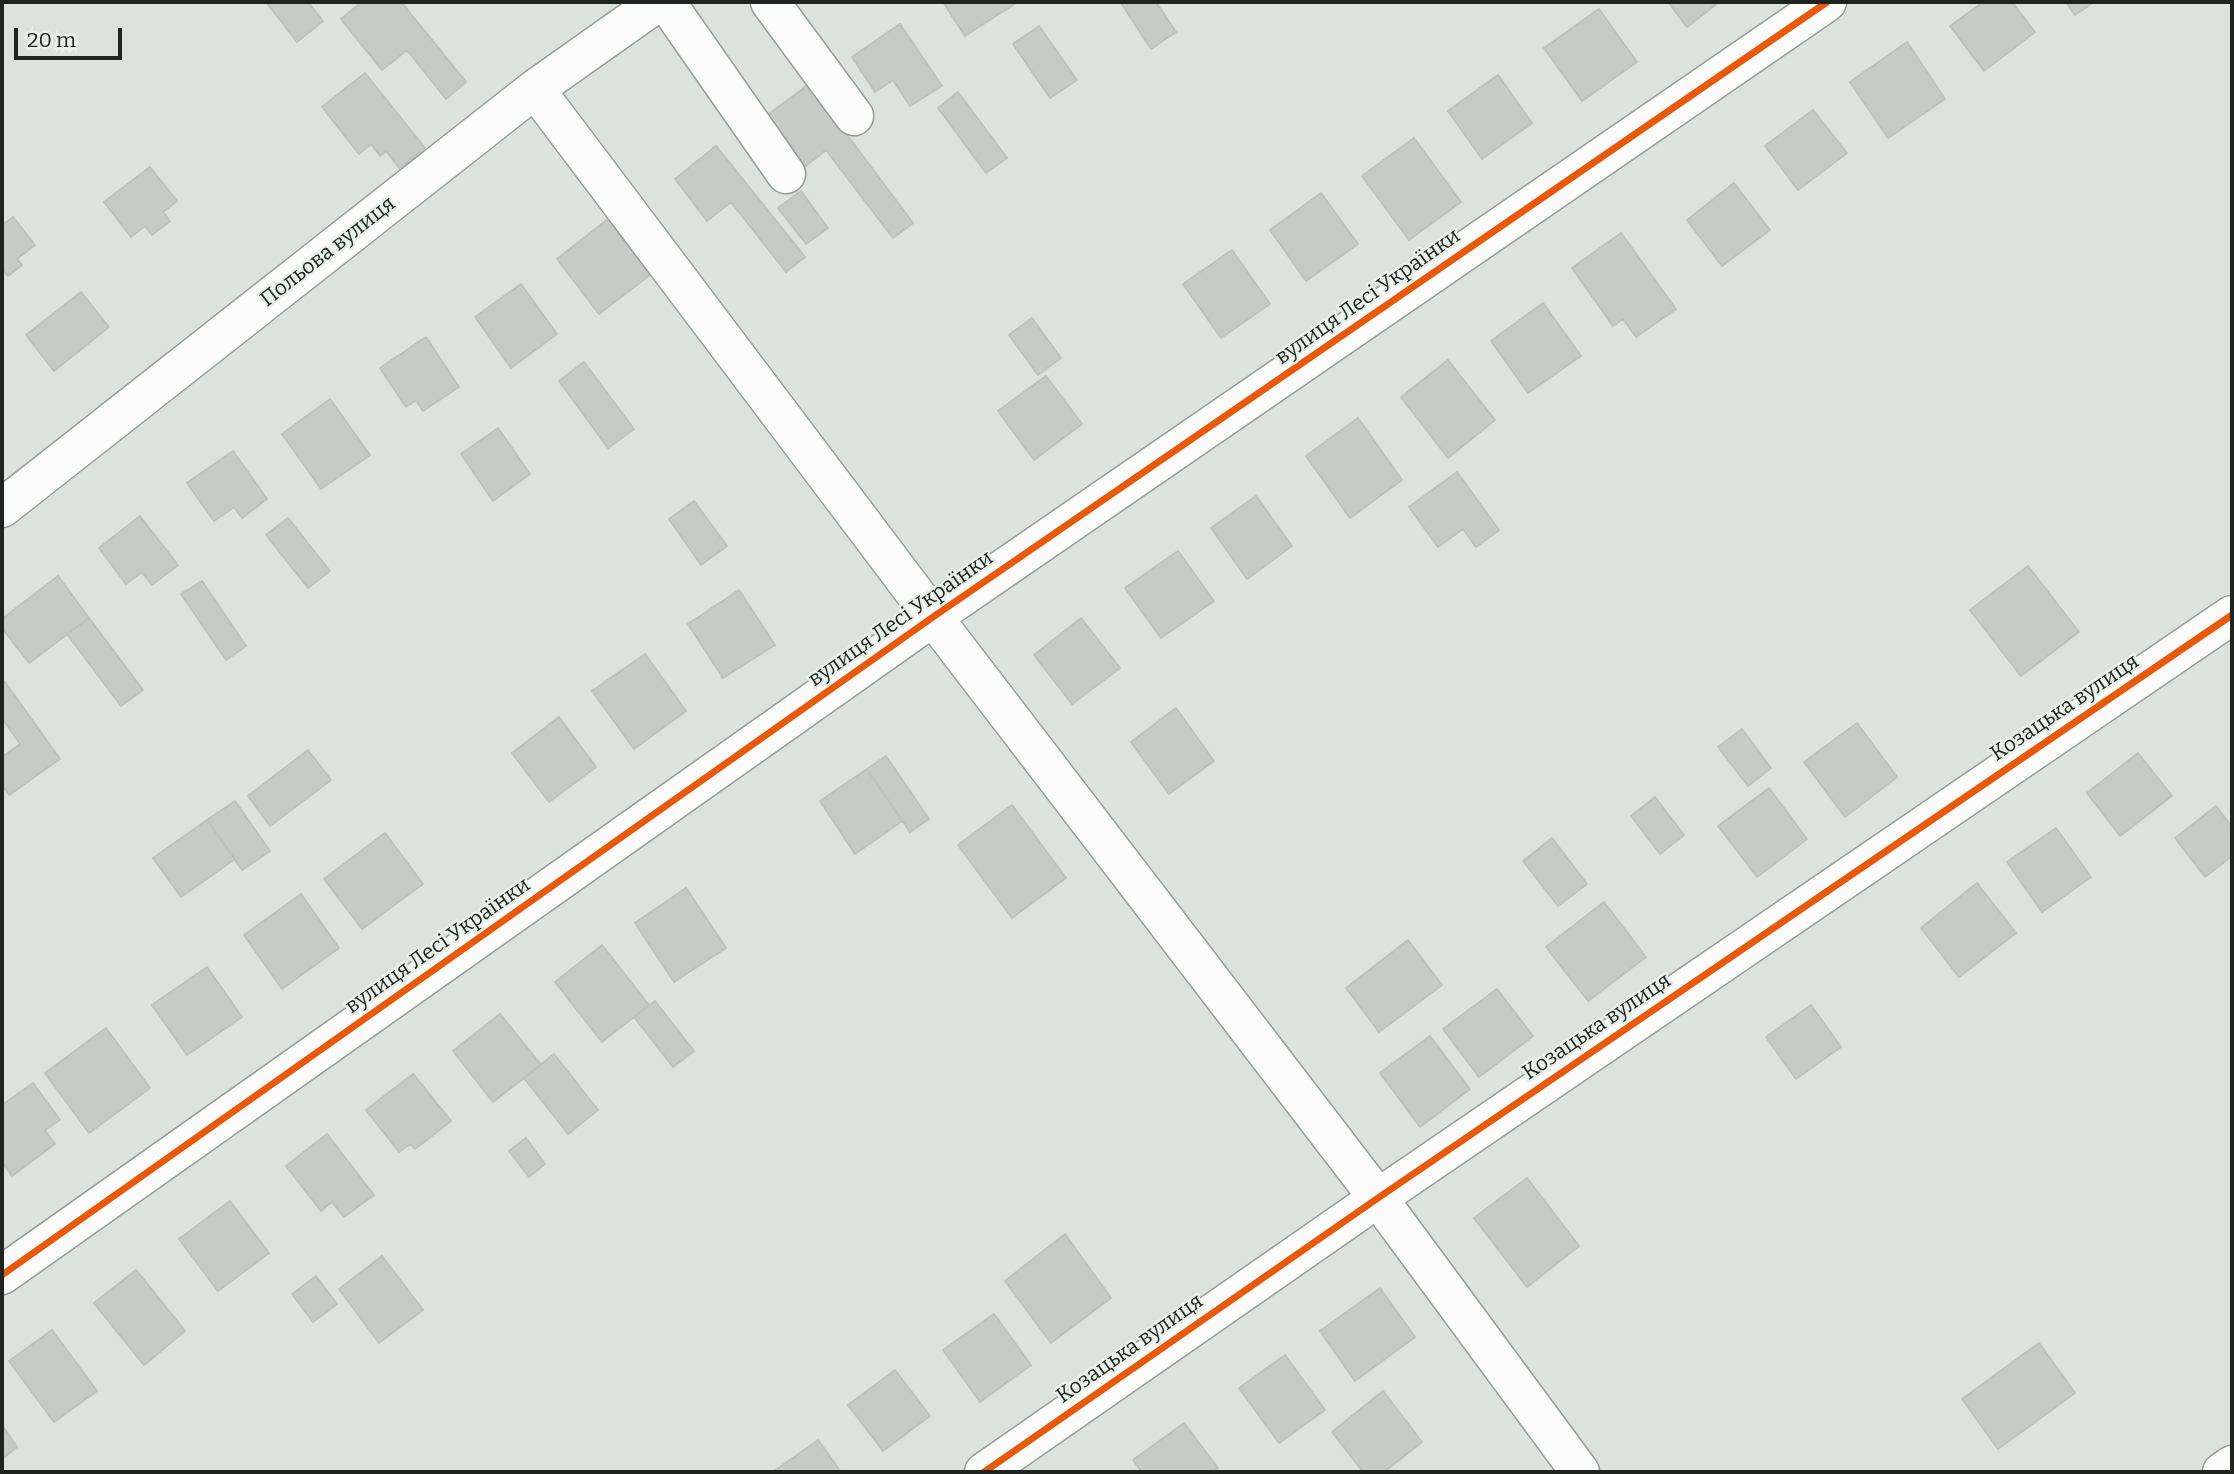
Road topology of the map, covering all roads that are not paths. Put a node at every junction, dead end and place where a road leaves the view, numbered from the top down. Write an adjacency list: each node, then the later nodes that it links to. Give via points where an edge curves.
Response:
1 (658, 2): 5 (street, Польова вулиця)
2 (666, 2): 7 (street)
3 (770, 2): 6 (street)
4 (1827, 2): 10 (street, вулиця Лесі Українки)
5 (535, 89): 8 (street, Польова вулиця); 10 (street)
6 (854, 116)
7 (786, 174)
8 (2, 508)
9 (2232, 615): 11 (street, Козацька вулиця)
10 (933, 617): 11 (street); 12 (street, вулиця Лесі Українки)
11 (1378, 1198): 14 (street, Козацька вулиця); 15 (street)
12 (2, 1275)
13 (2232, 1465): 16 (street)
14 (984, 1472)
15 (1580, 1472)
16 (2222, 1472)

